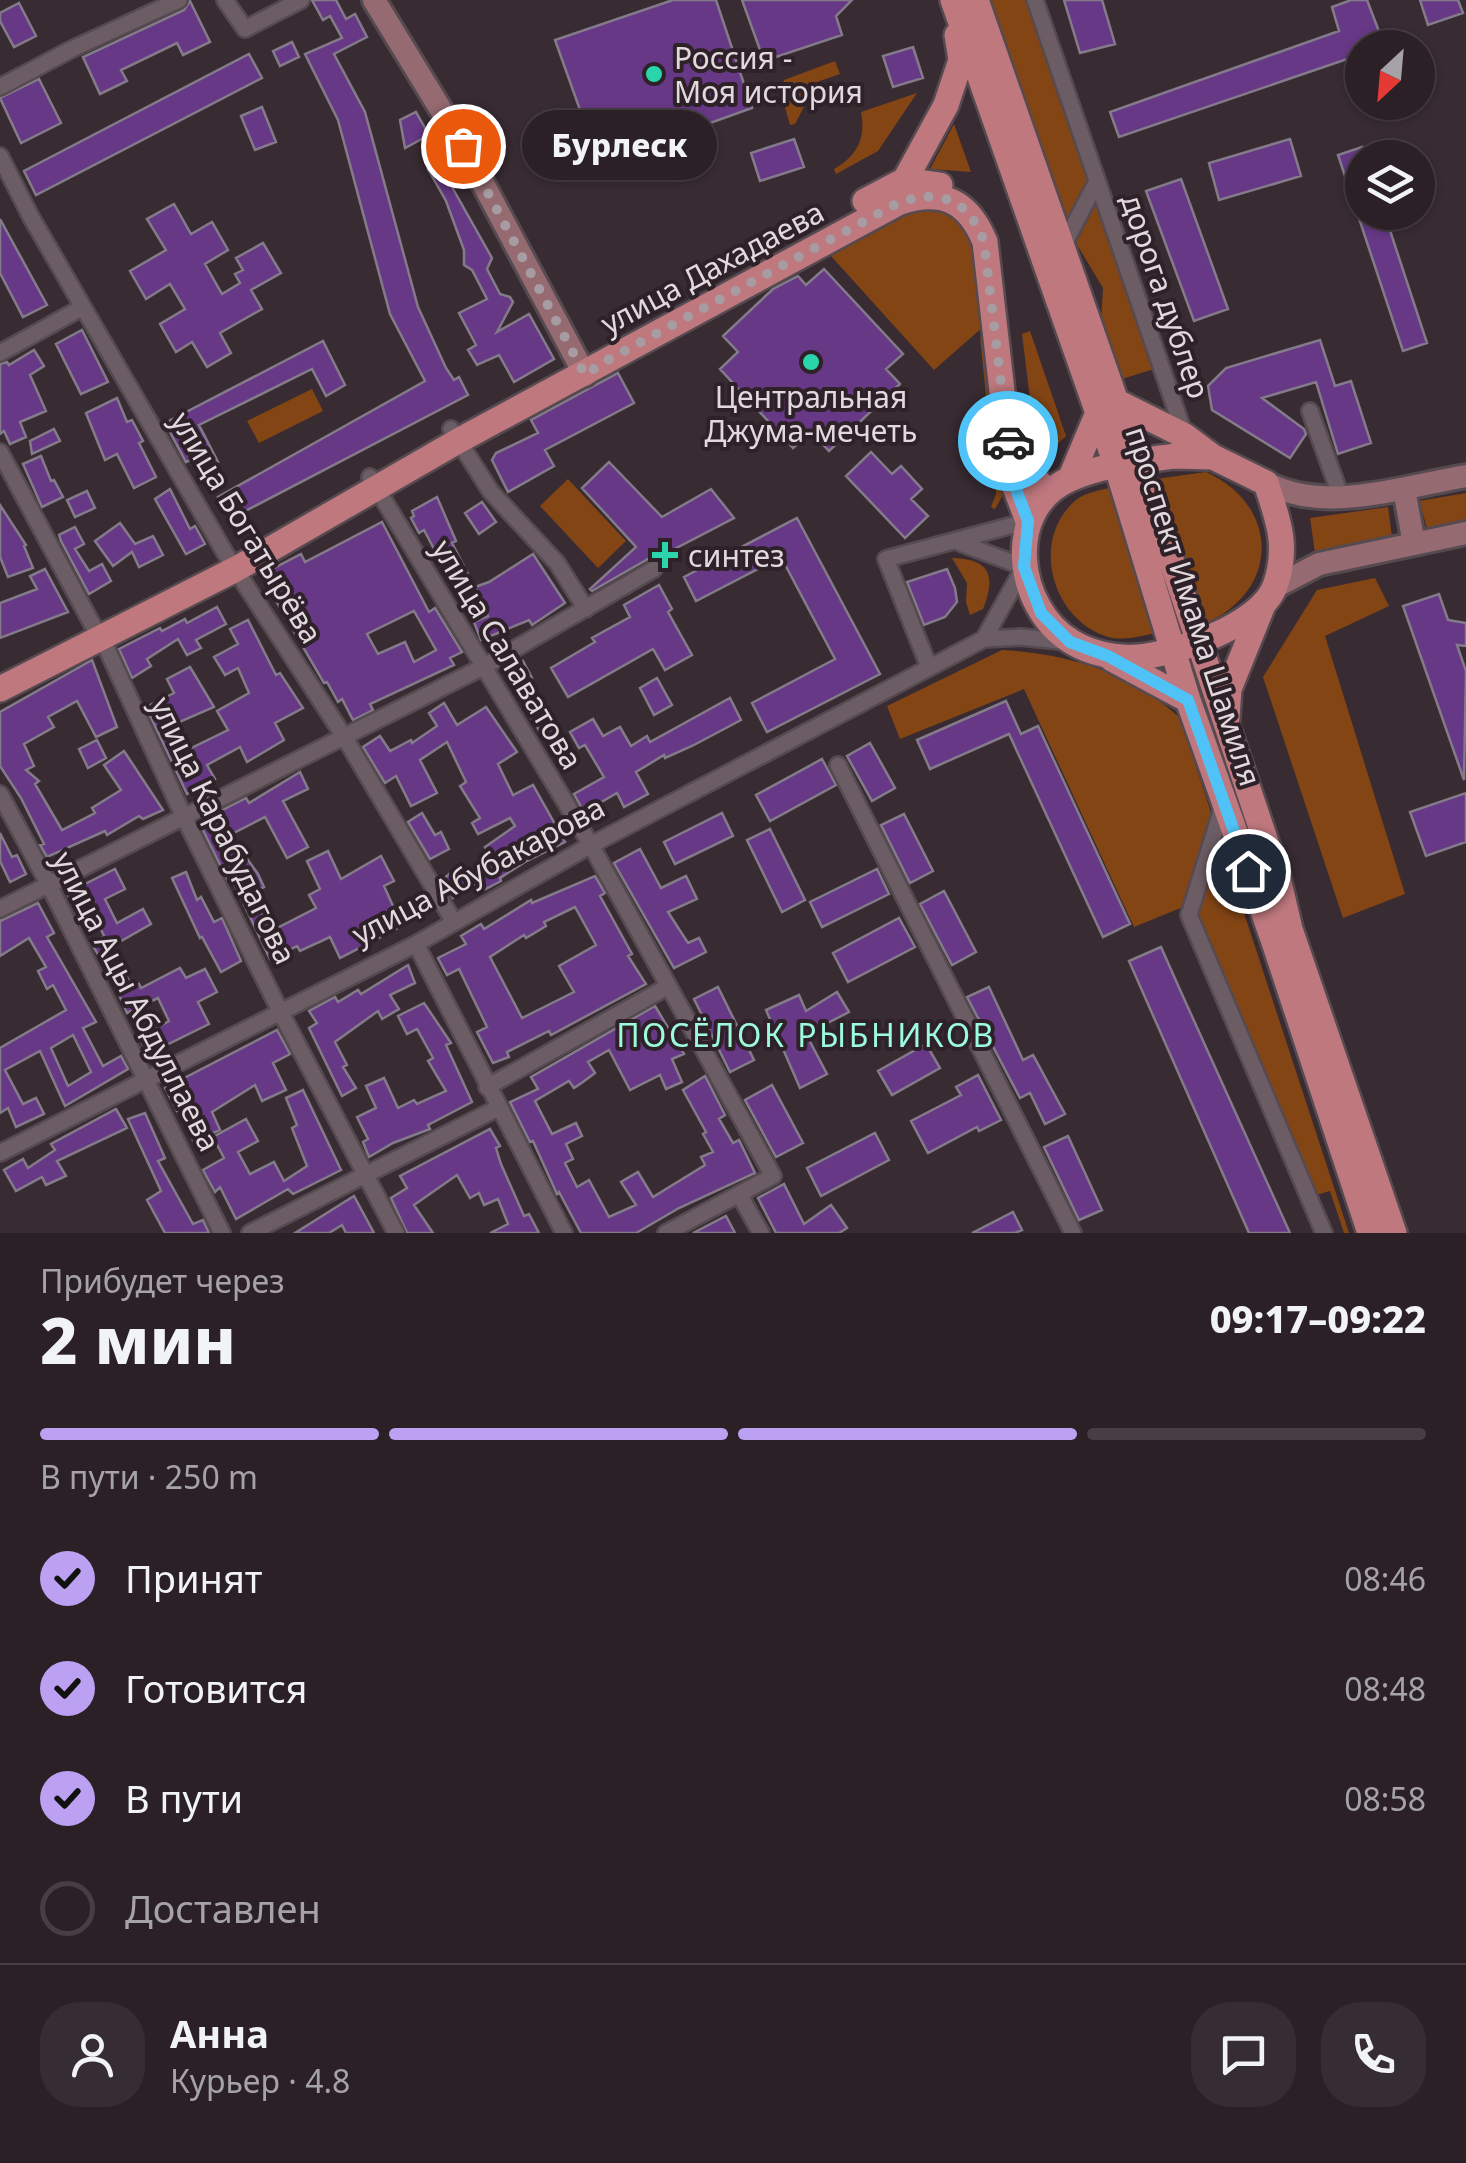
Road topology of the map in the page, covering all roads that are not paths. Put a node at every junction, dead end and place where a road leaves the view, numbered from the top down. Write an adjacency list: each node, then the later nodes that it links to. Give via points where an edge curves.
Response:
1 (179, 0): 8 (street)
2 (225, 0): 3 (street, via 245,29)
3 (301, 0)
4 (374, 0): 15 (main road, via 463,146)
5 (952, 0): 11 (main road, via 961,60 946,106); 16 (main road, проспект Имама Шамиля)
6 (976, 0): 12 (main road, проспект Имама Шамиля)
7 (1035, 0): 10 (street, дорога дублер)
8 (0, 87)
9 (0, 156): 13 (street, улица Богатырёва)
10 (1096, 177): 12 (street); 19 (street, дорога дублер)
11 (905, 180): 15 (main road, улица Дахадаева); 28 (main road, via 945,186 968,198 986,223 1007,329 1020,461)
12 (1061, 250): 16 (main road, проспект Имама Шамиля)
13 (83, 307): 14 (street); 34 (street, улица Богатырёва)
14 (0, 353)
15 (582, 368): 18 (main road, улица Дахадаева); 30 (main road, улица Дахадаева, via 898,203 938,196 960,205 984,242 1012,479)
16 (1106, 408): 19 (main road); 22 (main road, проспект Имама Шамиля); 24 (main road)
17 (1310, 410): 29 (street)
18 (455, 435): 25 (main road, улица Дахадаева); 38 (street, via 491,492 557,563)
19 (1185, 436): 21 (main road)
20 (0, 452): 39 (street, улица Карабудагова)
21 (1213, 457): 22 (main road); 26 (main road)
22 (1126, 464): 24 (main road); 42 (main road, проспект Имама Шамиля); 43 (main road, проспект Имама Шамиля)
23 (1466, 476): 27 (main road)
24 (1070, 479): 28 (main road)
25 (374, 482): 34 (main road, улица Дахадаева); 45 (street, улица Салаватова)
26 (1266, 482): 29 (main road, via 1287,493); 37 (main road, via 1284,537)
27 (1404, 489): 29 (main road); 33 (main road)
28 (1048, 493): 30 (main road)
29 (1341, 498)
30 (1028, 521): 32 (street); 35 (main road, улица Абубакарова)
31 (1466, 534): 33 (main road, улица Абубакарова)
32 (958, 542): 35 (street); 46 (street, via 886,560)
33 (1414, 544): 37 (main road, улица Абубакарова, via 1319,564)
34 (232, 563): 39 (main road, улица Дахадаева); 51 (street, улица Богатырёва)
35 (1024, 567): 40 (street, улица Абубакарова); 41 (main road, улица Абубакарова, via 1041,613)
36 (654, 569): 38 (street)
37 (1270, 595): 42 (main road, улица Абубакарова, via 1230,630); 50 (main road, via 1229,688)
38 (586, 609): 45 (street)
39 (97, 630): 47 (main road, улица Дахадаева); 48 (main road, улица Дахадаева); 55 (street, улица Карабудагова)
40 (984, 640): 41 (street, улица Абубакарова); 46 (street, улица Абубакарова)
41 (1070, 642): 44 (main road, улица Абубакарова)
42 (1199, 642): 43 (main road, улица Абубакарова); 50 (main road, проспект Имама Шамиля)
43 (1172, 648): 44 (main road, улица Абубакарова); 49 (main road, проспект Имама Шамиля)
44 (1108, 656): 49 (main road)
45 (483, 667): 51 (street); 56 (street, улица Салаватова)
46 (929, 667): 56 (street, улица Абубакарова)
47 (0, 671)
48 (0, 689)
49 (1188, 700): 54 (main road, проспект Имама Шамиля)
50 (1226, 728): 78 (main road, проспект Имама Шамиля)
51 (345, 738): 55 (street); 59 (street, улица Богатырёва)
52 (838, 765): 75 (street)
53 (0, 794): 57 (street, улица Ацы Абдуллаева)
54 (1224, 803): 76 (street, via 1189,915); 77 (main road, проспект Имама Шамиля)
55 (184, 816): 57 (street); 62 (street, улица Карабудагова)
56 (591, 846): 59 (street, улица Абубакарова); 61 (street, улица Салаватова)
57 (50, 885): 58 (street); 63 (street, улица Ацы Абдуллаева)
58 (0, 909)
59 (454, 922): 60 (street, улица Абубакарова)
60 (416, 944): 62 (street, улица Абубакарова); 64 (street)
61 (667, 987): 64 (street); 68 (street, улица Салаватова, via 773,1176)
62 (280, 1010): 63 (street, улица Абубакарова); 67 (street, улица Карабудагова)
63 (146, 1082): 66 (street, улица Абубакарова); 69 (street, улица Ацы Абдуллаева)
64 (487, 1087): 65 (street)
65 (498, 1108): 67 (street); 72 (street)
66 (0, 1153)
67 (366, 1174): 70 (street); 71 (street, улица Карабудагова)
68 (739, 1194): 73 (street); 74 (street)
69 (222, 1233)
70 (250, 1233)
71 (396, 1233)
72 (564, 1233)
73 (666, 1233)
74 (761, 1233)
75 (1073, 1233)
76 (1324, 1233)
77 (1370, 1233)
78 (1394, 1233)

